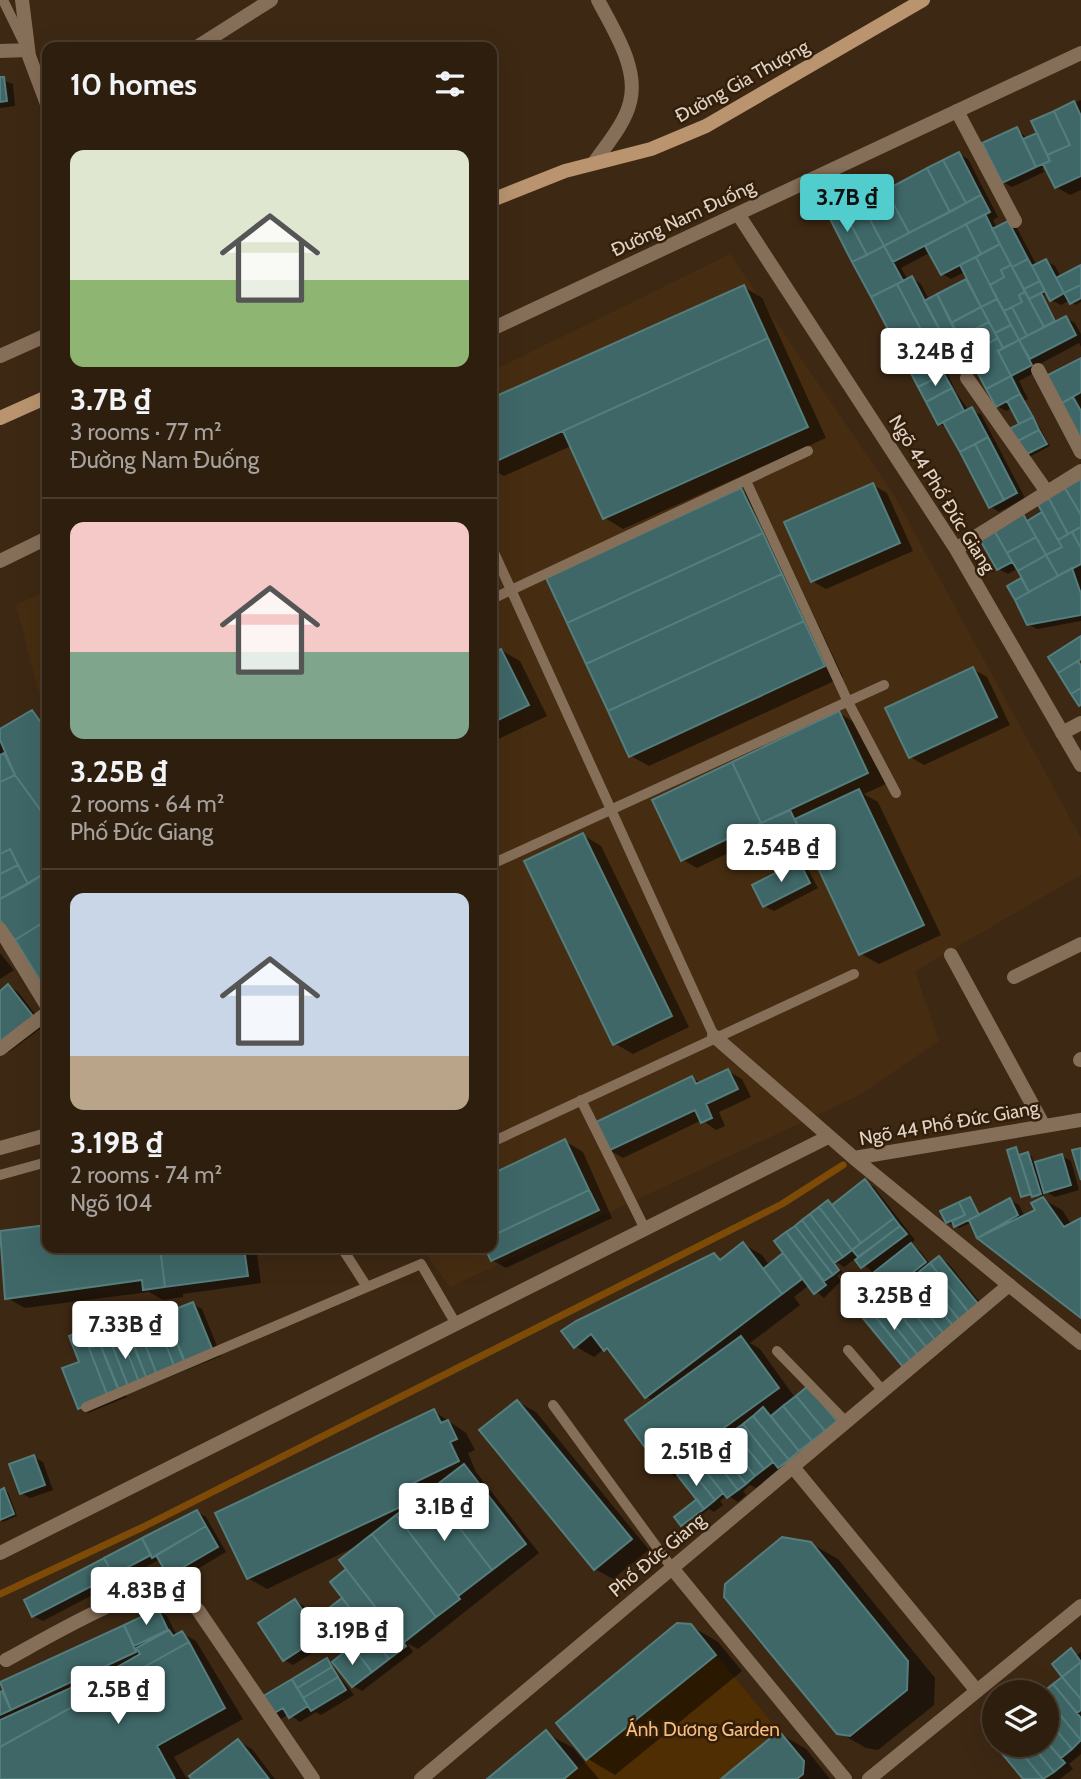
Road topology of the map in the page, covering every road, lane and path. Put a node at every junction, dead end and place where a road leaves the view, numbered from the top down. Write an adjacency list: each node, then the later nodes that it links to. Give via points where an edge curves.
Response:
1 (3, 0): 7 (lane)
2 (22, 0): 7 (street)
3 (271, 0): 6 (street)
4 (598, 0): 12 (street, via 624,52 632,91 627,111)
5 (923, 0): 12 (main road, Đường Gia Thượng, via 706,126 651,149)
6 (205, 42)
7 (28, 50): 8 (street); 10 (street)
8 (0, 51)
9 (1081, 53): 11 (street, Đường Nam Đuống)
10 (42, 82)
11 (957, 111): 14 (street, Đường Nam Đuống); 15 (street)
12 (594, 163): 13 (main road, Đường Gia Thượng)
13 (497, 198)
14 (738, 214): 16 (street, Đường Nam Đuống); 29 (street, Ngõ 44 Phố Đức Giang)
15 (1015, 221)
16 (497, 327)
17 (42, 337): 18 (street)
18 (0, 356)
19 (1038, 370): 24 (street)
20 (967, 378): 27 (street)
21 (42, 399): 22 (main road)
22 (0, 418)
23 (808, 451): 26 (lane)
24 (1081, 452)
25 (1081, 471): 27 (street)
26 (746, 481): 32 (lane); 35 (lane)
27 (1047, 492): 29 (street)
28 (42, 540): 31 (street)
29 (956, 550): 37 (street, Ngõ 44 Phố Đức Giang)
30 (497, 559): 32 (lane)
31 (0, 561)
32 (511, 590): 33 (lane); 40 (lane)
33 (497, 597)
34 (884, 685): 35 (lane)
35 (848, 702): 39 (lane); 40 (lane)
36 (1081, 723): 37 (street)
37 (1062, 733): 38 (street, Ngõ 44 Phố Đức Giang)
38 (1081, 765)
39 (896, 793)
40 (612, 810): 41 (lane); 49 (lane)
41 (497, 862)
42 (0, 929): 47 (street)
43 (1081, 944): 46 (street)
44 (951, 955): 53 (street)
45 (854, 974): 49 (lane)
46 (1014, 977)
47 (42, 998)
48 (42, 1017): 50 (street)
49 (715, 1037): 51 (lane); 55 (street)
50 (0, 1049)
51 (581, 1100): 56 (lane); 61 (lane)
52 (1081, 1120): 53 (street, Ngõ 44 Phố Đức Giang)
53 (1044, 1126): 58 (street, Ngõ 44 Phố Đức Giang)
54 (42, 1136): 57 (street)
55 (828, 1137): 58 (street); 61 (street)
56 (497, 1140)
57 (0, 1148)
58 (854, 1158): 63 (street, Ngõ 44 Phố Đức Giang)
59 (42, 1163): 60 (lane)
60 (0, 1175)
61 (645, 1229): 65 (street)
62 (345, 1253): 64 (lane)
63 (1009, 1286): 66 (street); 69 (street, Phố Đức Giang)
64 (367, 1287): 65 (lane, via 421,1264); 71 (lane)
65 (456, 1324): 74 (street)
66 (1081, 1343)
67 (848, 1350): 69 (lane)
68 (777, 1351): 72 (lane)
69 (883, 1391): 72 (street, Phố Đức Giang)
70 (554, 1405): 75 (lane)
71 (86, 1407)
72 (846, 1422): 73 (street, Phố Đức Giang)
73 (793, 1467): 75 (street, Phố Đức Giang); 78 (street)
74 (0, 1553)
75 (671, 1569): 80 (street, Phố Đức Giang); 81 (street)
76 (1081, 1606): 78 (street)
77 (6, 1660): 79 (street, via 132,1596 172,1589 198,1610)
78 (977, 1691): 82 (street)
79 (313, 1779)
80 (421, 1779)
81 (845, 1779)
82 (869, 1779)

